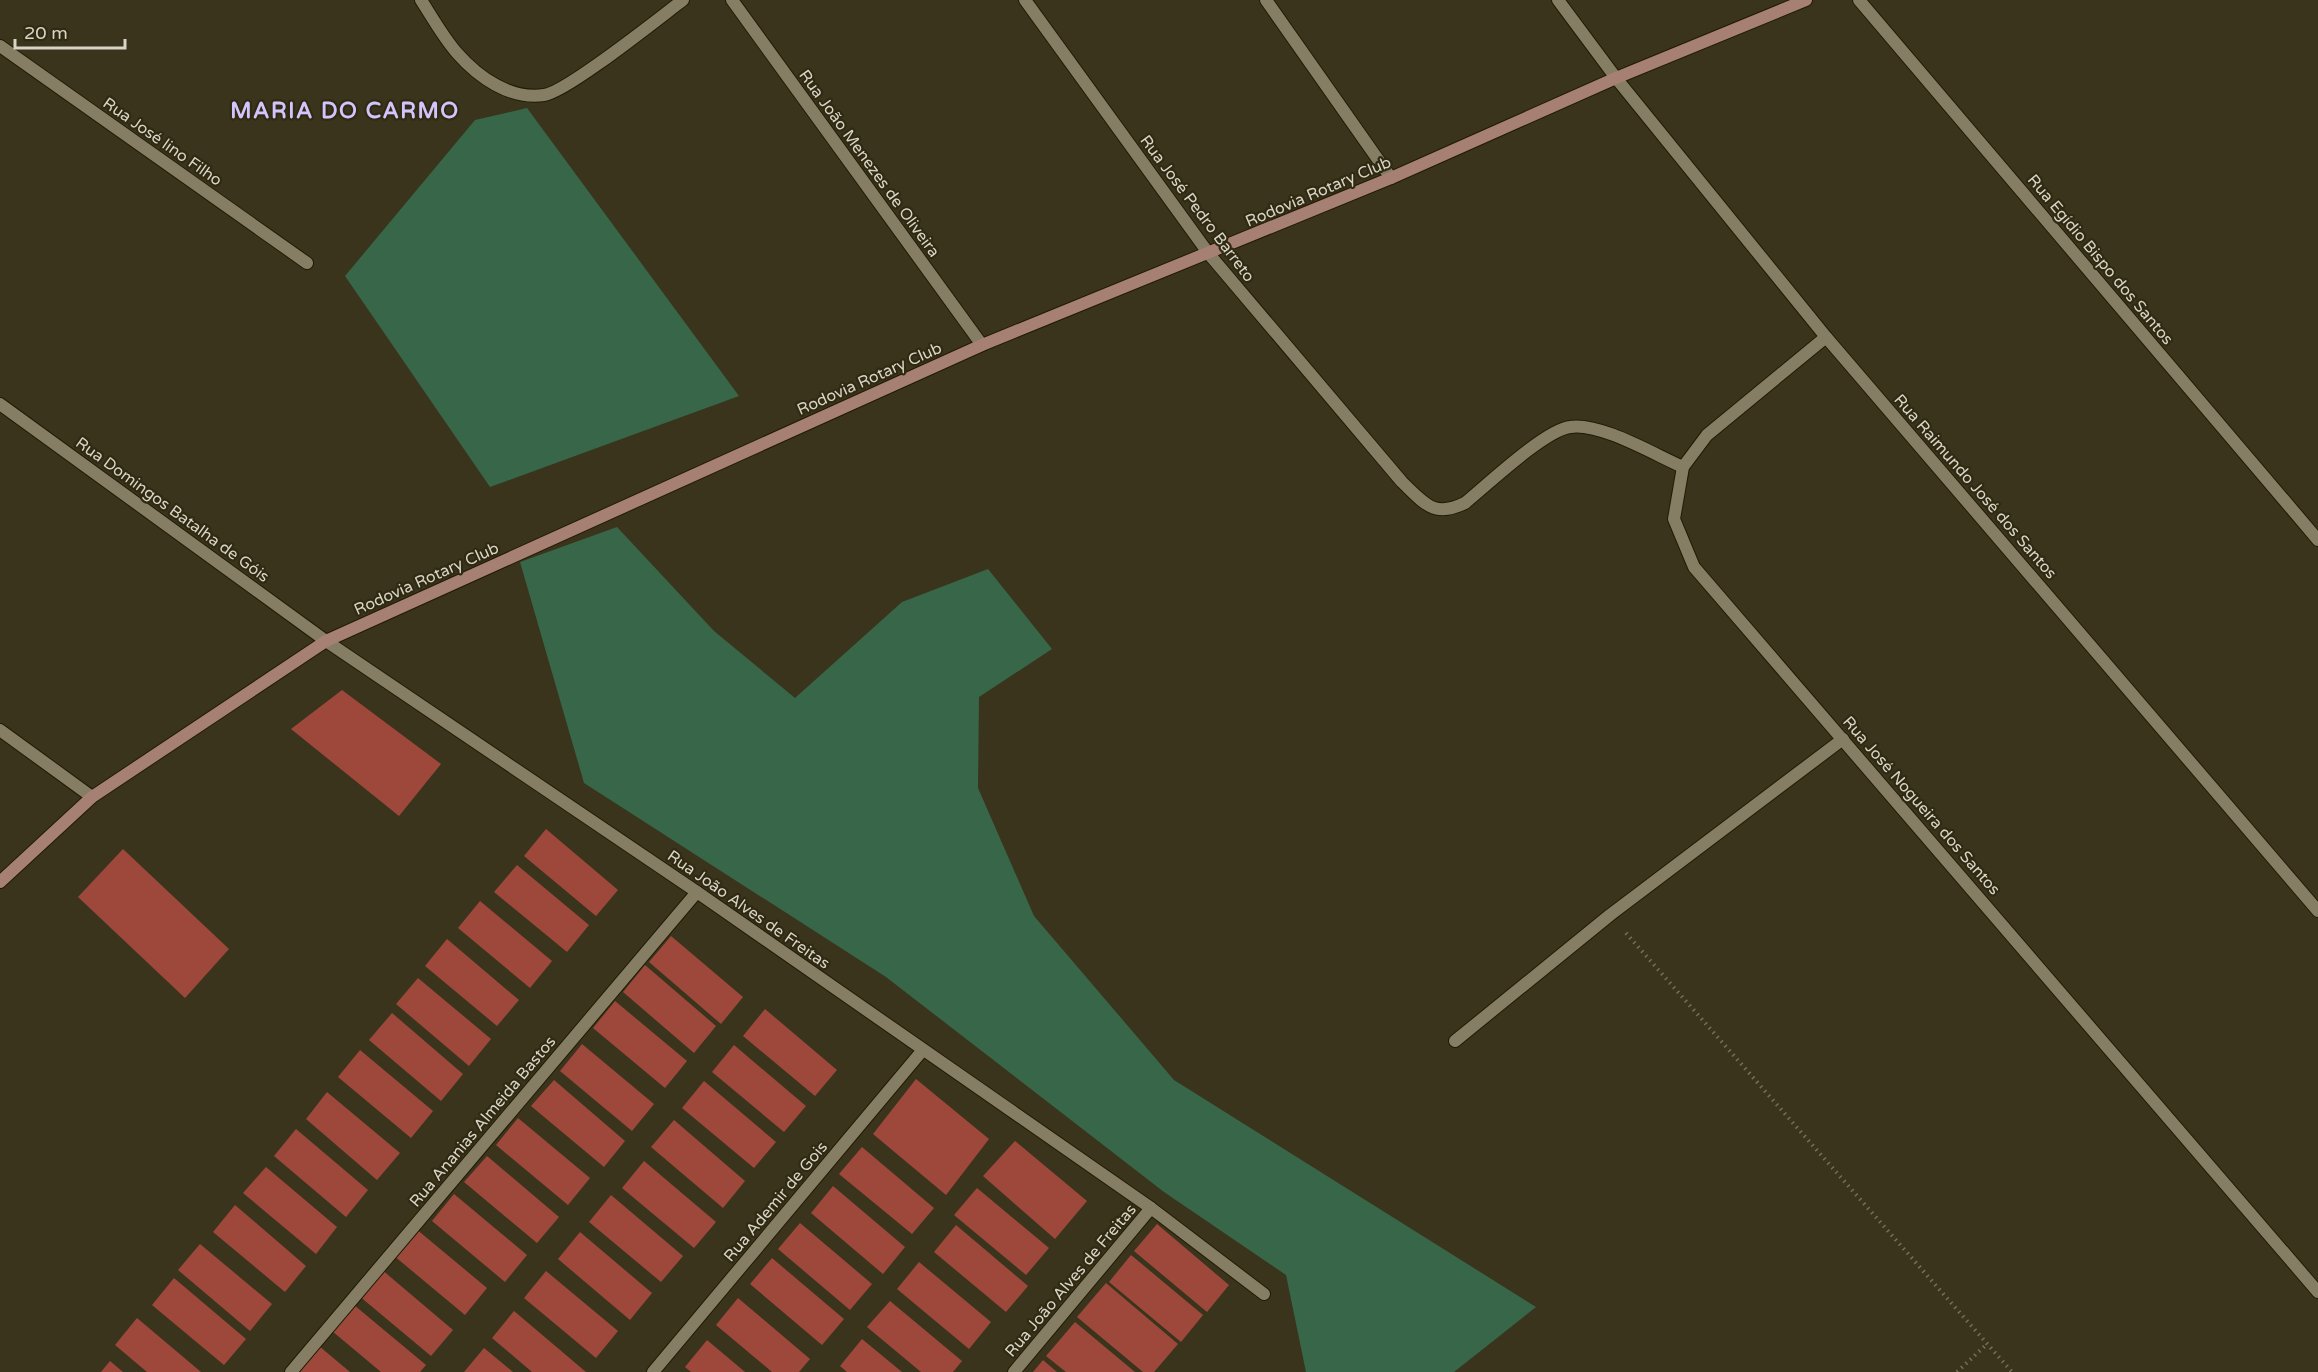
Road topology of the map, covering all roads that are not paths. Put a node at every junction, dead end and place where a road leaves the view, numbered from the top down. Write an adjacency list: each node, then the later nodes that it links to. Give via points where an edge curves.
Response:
1 (421, 0): 2 (street, via 456,52 478,74 501,88 526,96 546,95 571,80)
2 (683, 0)
3 (732, 0): 15 (street, Rua João Menezes de Oliveira)
4 (1025, 0): 12 (street, Rua José Pedro Barreto)
5 (1266, 0): 11 (street)
6 (1557, 0): 10 (street, Rua Raimundo José dos Santos)
7 (1806, 0): 10 (main road, Rodovia Rotary Club)
8 (1859, 0): 18 (street, Rua Egídio Bispo dos Santos)
9 (0, 46): 13 (street, Rua José lino Filho)
10 (1616, 78): 11 (main road, Rodovia Rotary Club); 14 (street, Rua Raimundo José dos Santos)
11 (1391, 178): 12 (main road, Rodovia Rotary Club)
12 (1209, 254): 15 (main road, Rodovia Rotary Club); 17 (street, Rua José Pedro Barreto, via 1402,483 1437,510 1450,510 1465,503 1550,435 1568,427 1597,430)
13 (307, 262)
14 (1826, 337): 17 (street, Rua José Nogueira dos Santos, via 1707,435); 25 (street, Rua Raimundo José dos Santos)
15 (982, 345): 19 (main road, Rodovia Rotary Club)
16 (0, 404): 19 (street, Rua Domingos Batalha de Góis)
17 (1683, 467): 21 (street, Rua José Nogueira dos Santos, via 1674,519 1694,567)
18 (2318, 540)
19 (326, 641): 22 (main road, Rodovia Rotary Club); 24 (street, Rua João Alves de Freitas)
20 (0, 730): 22 (street)
21 (1843, 739): 26 (street, via 1610,915); 29 (street, Rua José Nogueira dos Santos)
22 (92, 797): 23 (main road, Rodovia Rotary Club)
23 (0, 882)
24 (697, 892): 27 (street, Rua João Alves de Freitas); 31 (street, Rua Ananias Almeida Bastos)
25 (2318, 911)
26 (1455, 1041)
27 (922, 1051): 28 (street, Rua João Alves de Freitas); 32 (street, Rua Ademir de Gois)
28 (1150, 1208): 30 (street, Rua João Alves de Freitas); 33 (street, Rua João Alves de Freitas)
29 (2318, 1292)
30 (1264, 1294)
31 (291, 1372)
32 (653, 1372)
33 (1014, 1372)

